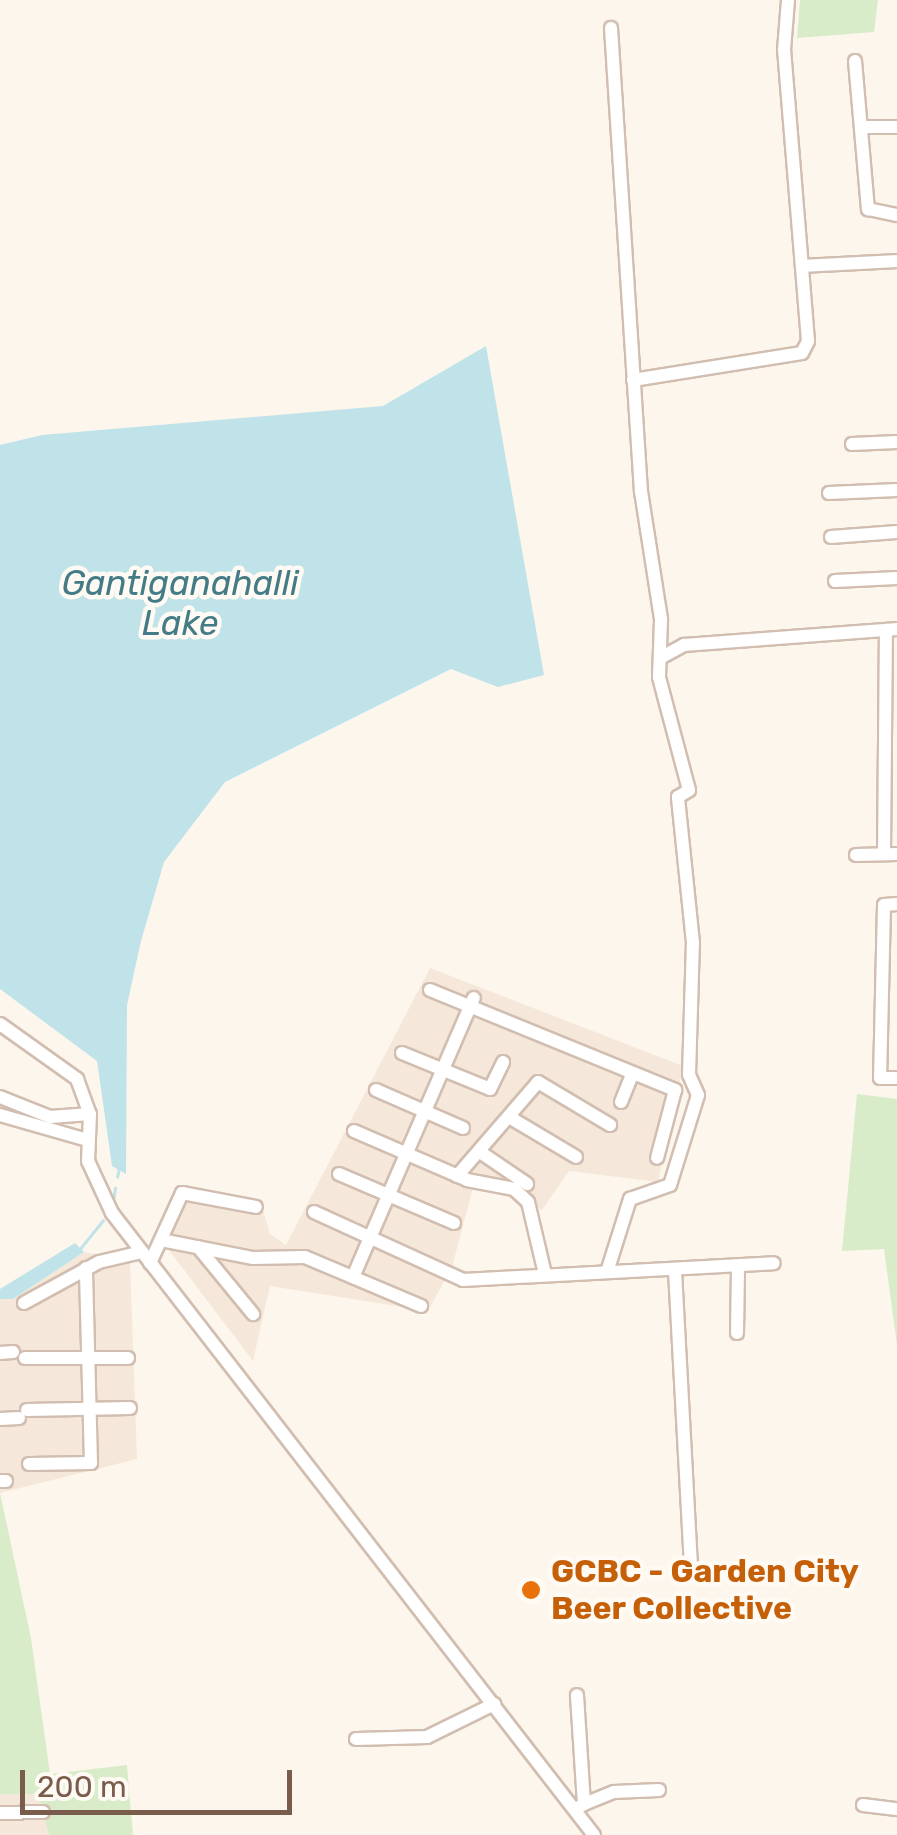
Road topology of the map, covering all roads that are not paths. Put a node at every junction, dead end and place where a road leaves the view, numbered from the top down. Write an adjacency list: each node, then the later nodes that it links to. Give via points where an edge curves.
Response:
1 (788, 0): 8 (street, via 784,50)
2 (611, 28): 9 (street)
3 (856, 62): 4 (street)
4 (861, 126): 5 (street); 6 (street, via 868,209)
5 (897, 127)
6 (897, 215)
7 (897, 261): 8 (street)
8 (802, 266): 9 (street, via 808,341 802,353)
9 (633, 380): 19 (street)
10 (897, 442): 11 (street)
11 (852, 444)
12 (897, 490): 13 (street)
13 (829, 494)
14 (897, 532): 15 (street)
15 (831, 537)
16 (897, 578): 17 (street)
17 (835, 581)
18 (892, 629): 19 (street, via 684,645); 20 (street)
19 (662, 658): 67 (street, via 659,678 689,790 678,797 693,943 689,1075 698,1095 670,1185 630,1199)
20 (892, 679): 21 (street)
21 (890, 806): 22 (street)
22 (891, 854): 23 (street)
23 (856, 855)
24 (897, 904): 25 (street, via 884,905)
25 (891, 945): 27 (street)
26 (430, 990): 28 (street)
27 (890, 990): 31 (street)
28 (472, 1002): 34 (street); 35 (street)
29 (0, 1024): 41 (street, via 77,1078)
30 (897, 1041): 31 (street)
31 (882, 1042): 36 (street, via 880,1078)
32 (402, 1054): 34 (street)
33 (503, 1062): 34 (street, via 490,1089)
34 (442, 1070): 40 (street)
35 (633, 1073): 39 (street); 51 (street, via 675,1090)
36 (897, 1078)
37 (376, 1090): 40 (street)
38 (0, 1097): 41 (street, via 64,1120)
39 (620, 1102)
40 (425, 1112): 45 (street); 49 (street)
41 (90, 1114): 47 (street)
42 (0, 1116): 47 (street)
43 (510, 1117): 44 (street, via 538,1082); 48 (street); 50 (street)
44 (610, 1125)
45 (463, 1128)
46 (354, 1130): 49 (street)
47 (88, 1140): 62 (street, via 94,1182)
48 (480, 1152): 53 (street); 54 (street)
49 (406, 1154): 53 (street); 55 (street)
50 (576, 1158)
51 (657, 1158)
52 (339, 1174): 55 (street)
53 (457, 1176): 68 (street, via 514,1189 528,1202)
54 (527, 1184)
55 (388, 1195): 58 (street); 59 (street)
56 (256, 1207): 60 (street, via 182,1193)
57 (314, 1212): 59 (street)
58 (454, 1224)
59 (370, 1238): 68 (street, via 463,1280); 69 (street)
60 (161, 1240): 61 (street); 62 (street)
61 (198, 1247): 69 (street, via 253,1258 305,1257); 72 (street)
62 (146, 1258): 65 (street); 83 (street)
63 (774, 1263): 64 (street)
64 (738, 1266): 66 (street); 73 (street)
65 (86, 1268): 70 (street); 75 (street)
66 (675, 1271): 67 (street); 81 (street)
67 (607, 1272): 68 (street)
68 (545, 1274)
69 (353, 1277): 71 (street)
70 (24, 1304)
71 (422, 1306)
72 (253, 1314)
73 (737, 1333)
74 (13, 1354): 75 (street)
75 (88, 1358): 76 (street); 78 (street)
76 (128, 1358)
77 (130, 1408): 78 (street)
78 (90, 1409): 79 (street); 80 (street, via 90,1462)
79 (0, 1420)
80 (30, 1464)
81 (690, 1566)
82 (577, 1696): 87 (street)
83 (494, 1704): 84 (street, via 427,1737); 87 (street)
84 (356, 1739)
85 (658, 1790): 87 (street, via 614,1792)
86 (864, 1805): 88 (street)
87 (580, 1806): 91 (street)
88 (897, 1809)
89 (43, 1812): 90 (street)
90 (0, 1813)
91 (594, 1835)

